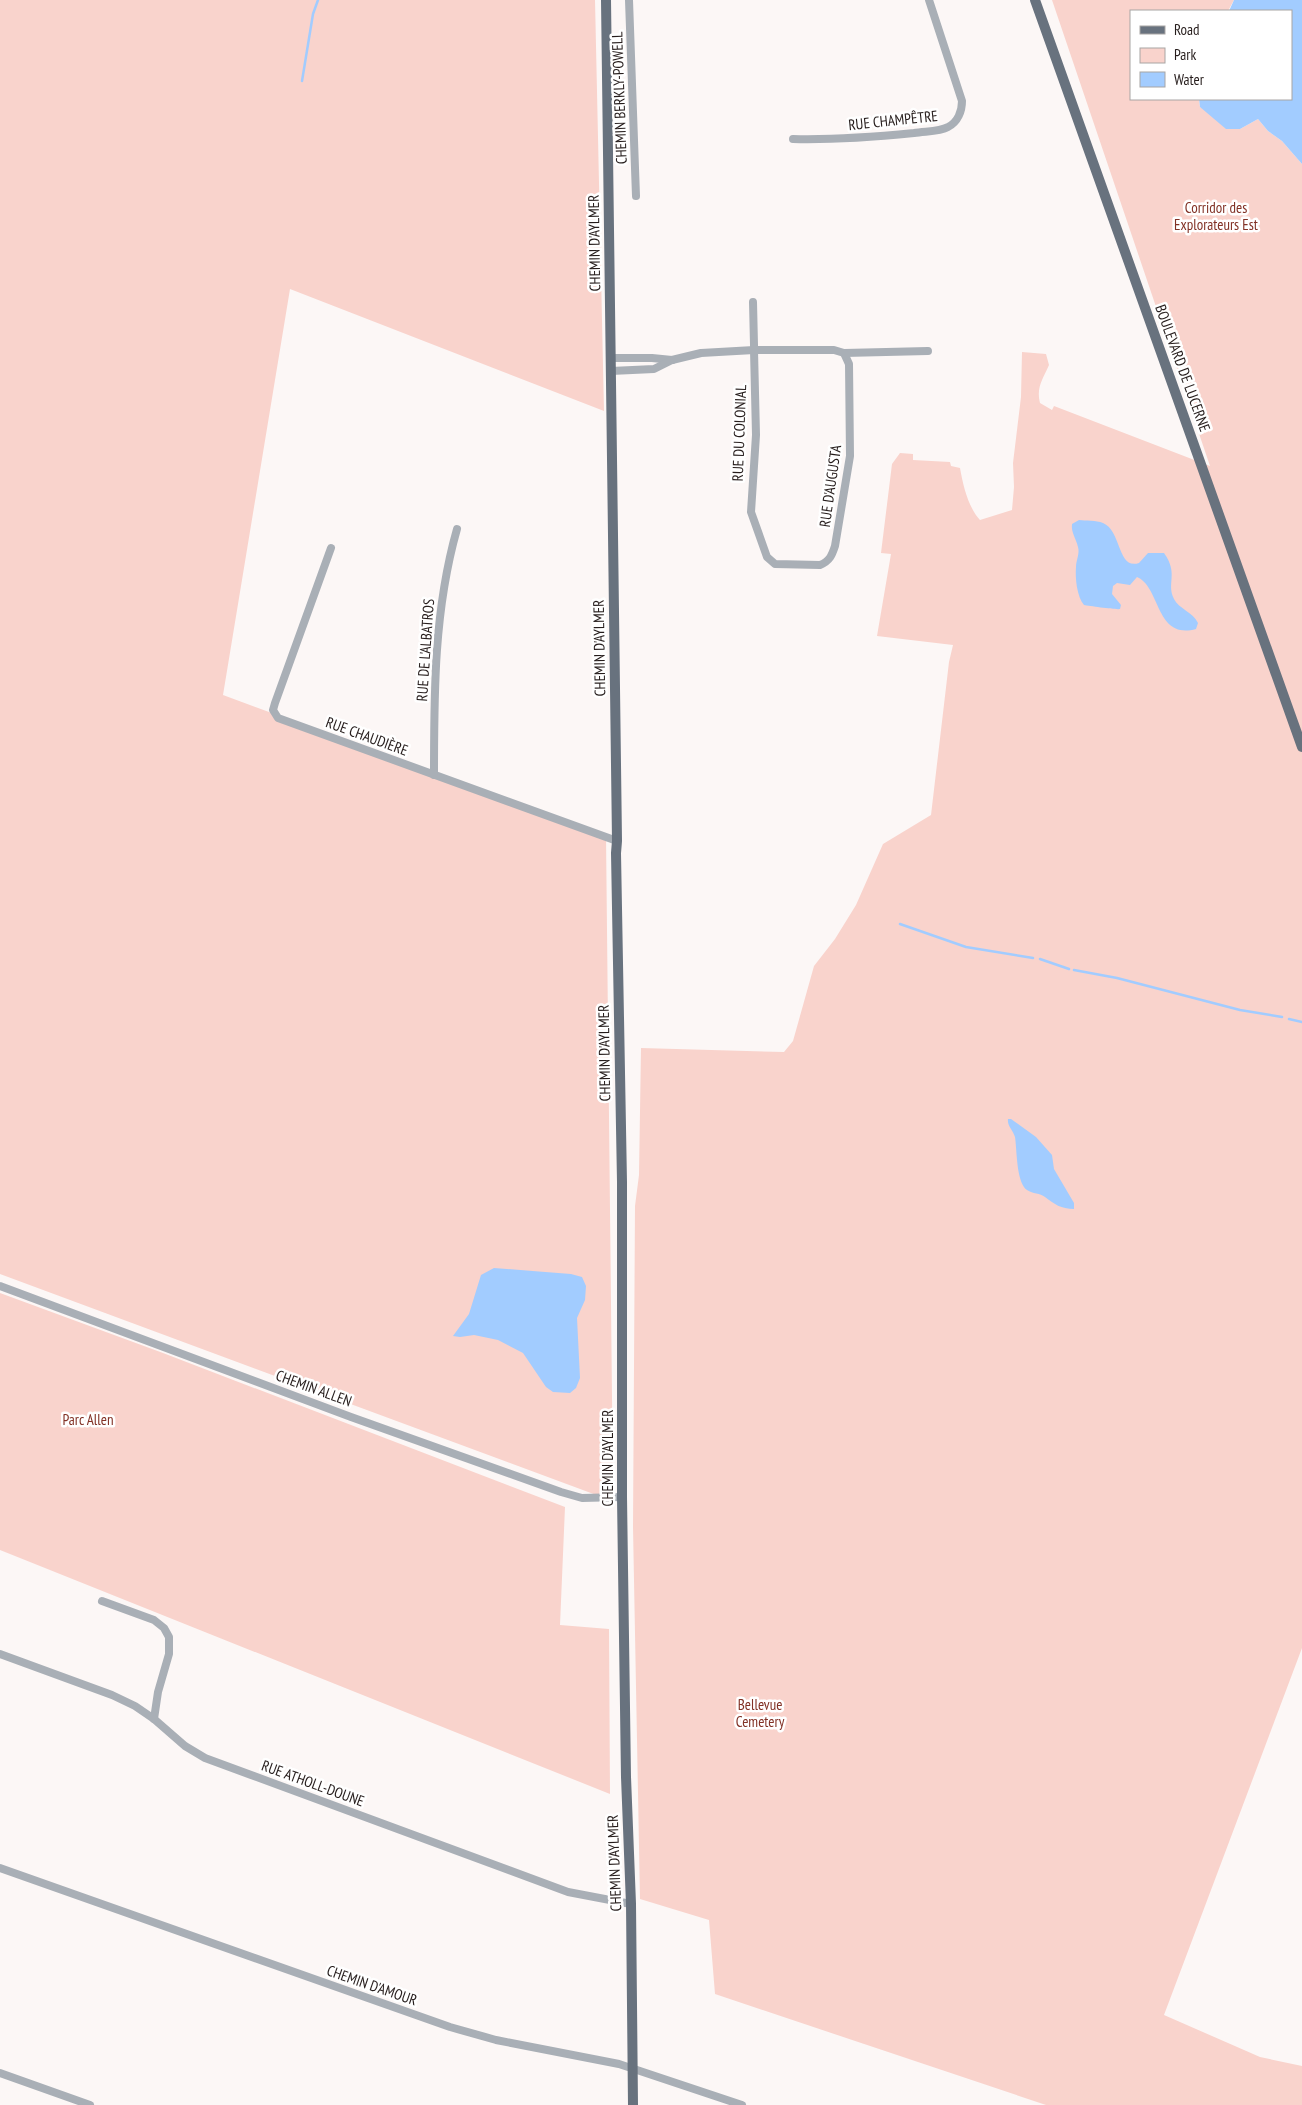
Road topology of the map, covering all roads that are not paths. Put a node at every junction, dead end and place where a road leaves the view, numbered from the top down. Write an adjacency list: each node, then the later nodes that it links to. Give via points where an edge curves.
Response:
1 (606, 0): 11 (main road, CHEMIN D'AYLMER)
2 (629, 0): 6 (street, CHEMIN BERKLY-POWELL)
3 (929, 0): 5 (street, RUE CHAMPÊTRE, via 962,101 954,123 940,130 906,134 850,139)
4 (1035, 0): 17 (main road, BOULEVARD DE LUCERNE)
5 (793, 139)
6 (636, 196)
7 (753, 302): 8 (street, RUE DU COLONIAL)
8 (754, 350): 10 (street, via 834,350); 12 (street, via 701,353); 16 (street, RUE DU COLONIAL, via 756,435 751,504 752,517)
9 (928, 351): 10 (street)
10 (844, 354): 16 (street, RUE D'AUGUSTA, via 849,364 850,456 833,554 820,565 780,566)
11 (611, 358): 12 (street); 13 (main road, CHEMIN D'AYLMER)
12 (672, 360): 13 (street, via 654,369)
13 (611, 371): 19 (main road, CHEMIN D'AYLMER)
14 (457, 529): 18 (street, RUE DE L'ALBATROS, via 446,572 438,632)
15 (331, 548): 18 (street, RUE CHAUDIÈRE, via 273,710 278,718)
16 (770, 561)
17 (1302, 747)
18 (434, 775): 19 (street, RUE CHAUDIÈRE)
19 (617, 841): 21 (main road, CHEMIN D'AYLMER)
20 (0, 1286): 21 (street, CHEMIN ALLEN, via 561,1492 582,1498)
21 (622, 1497): 26 (main road, CHEMIN D'AYLMER)
22 (102, 1601): 24 (street, via 154,1620 169,1637 169,1654)
23 (0, 1654): 24 (street, RUE ATHOLL-DOUNE, via 112,1695)
24 (154, 1719): 26 (street, RUE ATHOLL-DOUNE, via 185,1746 205,1758 568,1892)
25 (0, 1868): 27 (street, CHEMIN D'AMOUR, via 450,2027 496,2040 567,2052)
26 (631, 1904): 27 (main road, CHEMIN D'AYLMER)
27 (632, 2068): 30 (main road, CHEMIN D'AYLMER); 31 (street, CHEMIN D'AMOUR)
28 (0, 2073): 29 (street)
29 (90, 2105)
30 (633, 2105)
31 (742, 2105)

